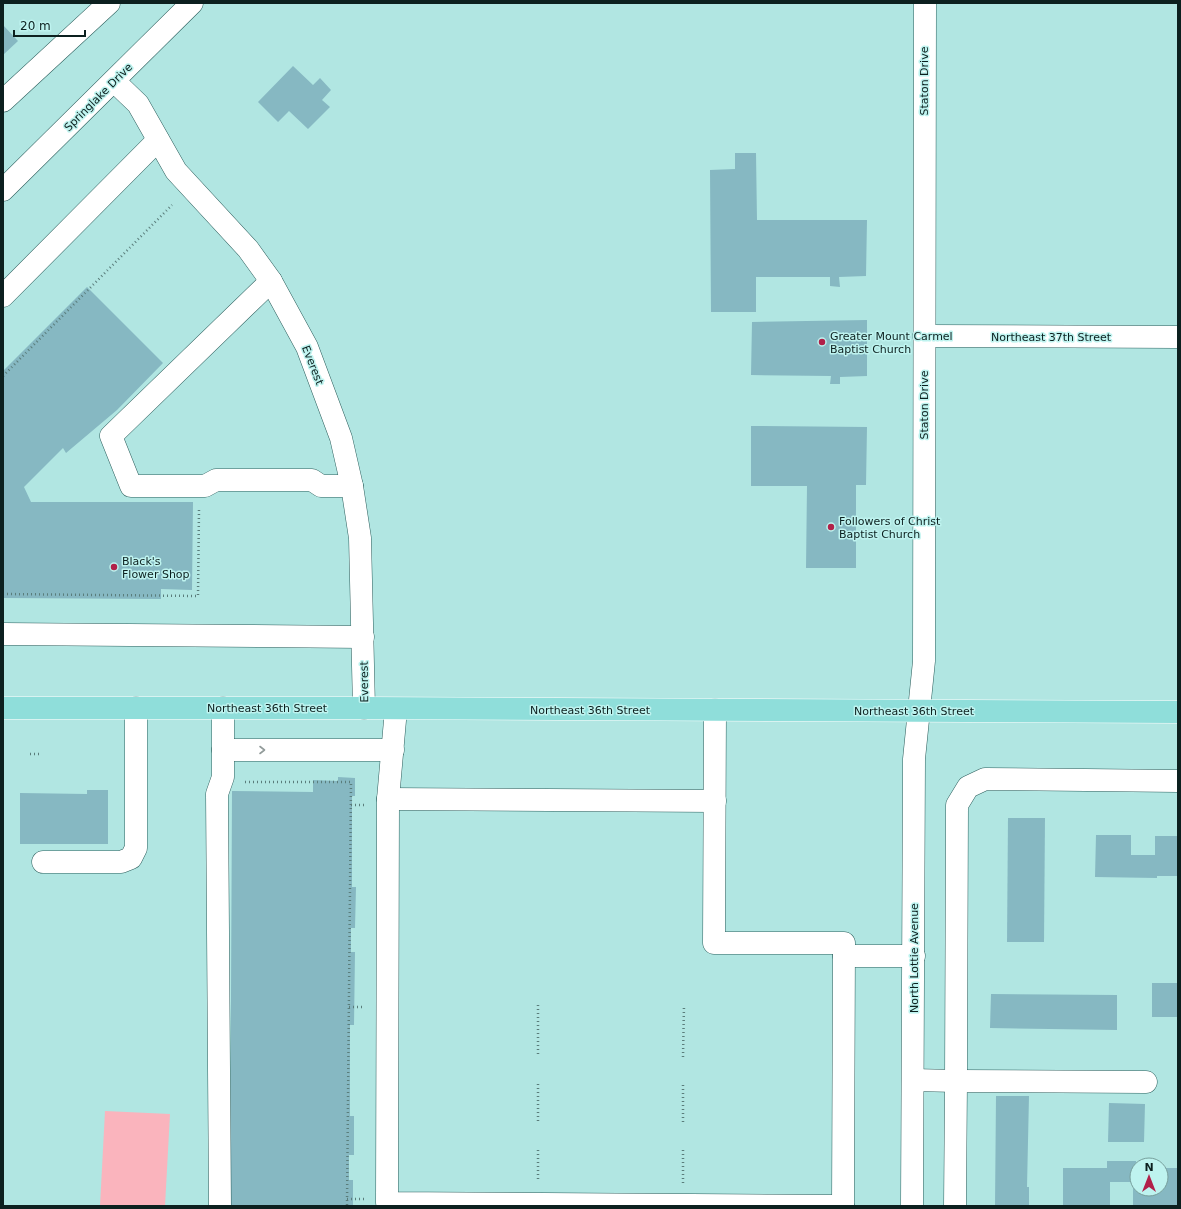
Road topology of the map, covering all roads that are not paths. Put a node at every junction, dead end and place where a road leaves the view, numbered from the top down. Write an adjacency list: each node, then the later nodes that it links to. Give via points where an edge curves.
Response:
1 (109, 3): 5 (street)
2 (192, 3): 4 (street, Springlake Drive)
3 (925, 3): 10 (street, Staton Drive)
4 (114, 81): 6 (street, Everest, via 138,104); 7 (street, Springlake Drive)
5 (3, 101)
6 (158, 140): 8 (street, Everest, via 176,171 248,249); 9 (street)
7 (3, 190)
8 (271, 281): 12 (street, Everest, via 307,347 341,438); 12 (street, via 111,436 131,486 204,486 216,480 312,480 321,486)
9 (3, 296)
10 (924, 336): 11 (street, Northeast 37th Street); 21 (street, Staton Drive, via 924,661)
11 (1178, 337)
12 (352, 486): 14 (street, Everest, via 360,538)
13 (3, 634): 14 (street)
14 (363, 637): 18 (street, Everest)
15 (3, 708): 16 (main road, Northeast 36th Street)
16 (136, 708): 17 (main road, Northeast 36th Street); 28 (street, via 136,848 131,858 121,862)
17 (223, 708): 18 (main road, Northeast 36th Street); 23 (street)
18 (364, 708): 19 (main road, Northeast 36th Street)
19 (396, 709): 20 (main road, Northeast 36th Street); 24 (street)
20 (715, 710): 21 (main road, Northeast 36th Street); 27 (street)
21 (919, 711): 22 (main road, Northeast 36th Street); 30 (street, North Lottie Avenue, via 914,759)
22 (1178, 712)
23 (223, 750): 24 (street, one-way to 24); 34 (street, via 223,777 217,794)
24 (393, 750): 26 (street)
25 (1178, 781): 32 (street, via 985,779 968,787 957,804)
26 (388, 799): 27 (street); 35 (street, via 387,1203)
27 (715, 801): 29 (street, via 714,943 844,943)
28 (44, 862)
29 (844, 956): 30 (street); 35 (street)
30 (914, 956): 31 (street, North Lottie Avenue)
31 (913, 1080): 32 (street); 36 (street, North Lottie Avenue)
32 (956, 1081): 33 (street); 37 (street)
33 (1146, 1082)
34 (220, 1206)
35 (843, 1206)
36 (912, 1206)
37 (955, 1206)

